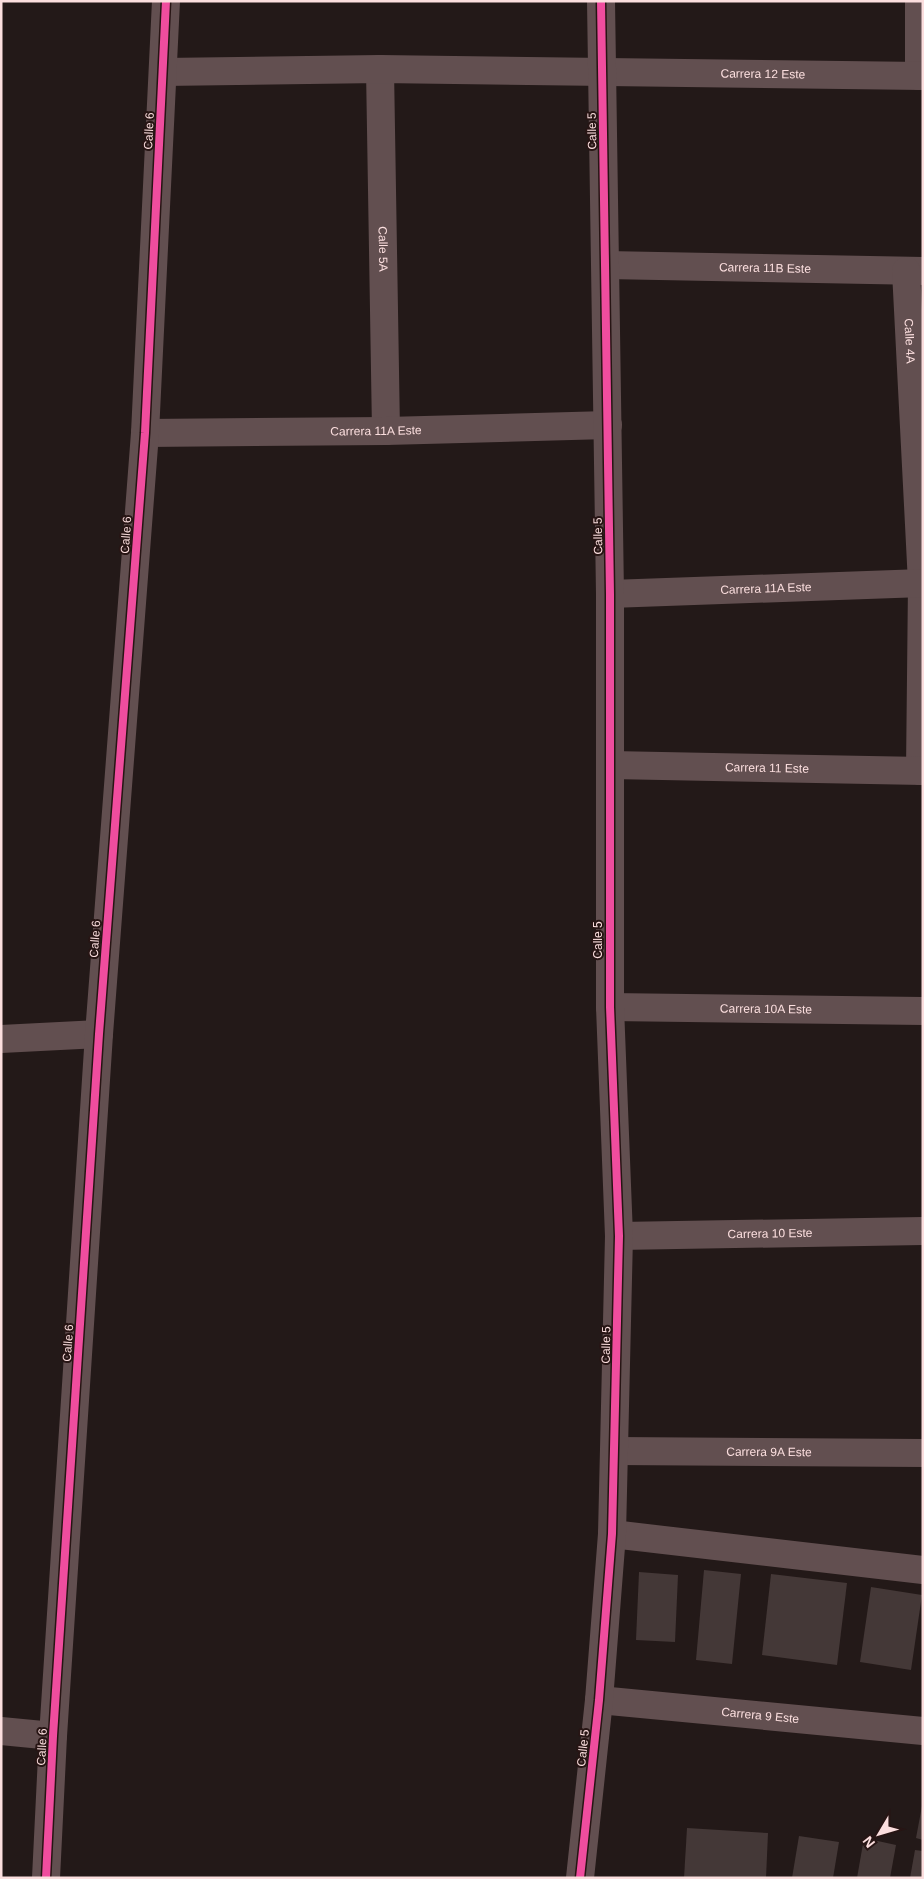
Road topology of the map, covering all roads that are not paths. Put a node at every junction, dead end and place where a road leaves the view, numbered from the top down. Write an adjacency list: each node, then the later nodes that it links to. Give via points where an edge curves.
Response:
1 (166, 1): 6 (street, Calle 6)
2 (601, 1): 5 (street, Calle 5)
3 (919, 1): 7 (street)
4 (380, 68): 5 (street, Carrera 12 Este); 6 (street, Carrera 12 Este); 11 (street, Calle 5A)
5 (602, 70): 7 (street, Carrera 12 Este); 8 (street, Calle 5)
6 (163, 72): 12 (street, Calle 6)
7 (921, 76)
8 (606, 265): 9 (street, Carrera 11B Este); 10 (street, Calle 5)
9 (914, 271): 13 (street, Calle 4A)
10 (608, 425): 11 (street, Carrera 11A Este); 14 (street, Calle 5)
11 (386, 430): 12 (street, Carrera 11A Este)
12 (145, 433): 19 (street, Calle 6)
13 (922, 583): 14 (street, Carrera 11A Este); 16 (street, Calle 4A)
14 (610, 594): 15 (street, Calle 5)
15 (611, 765): 16 (street, Carrera 11 Este); 17 (street, Calle 5)
16 (921, 771)
17 (610, 1007): 18 (street, Carrera 10A Este); 22 (street, Calle 5)
18 (923, 1011)
19 (99, 1034): 20 (street); 30 (street, Calle 6)
20 (1, 1040)
21 (923, 1231): 22 (street, Carrera 10 Este)
22 (619, 1236): 23 (street, Calle 5)
23 (615, 1451): 24 (street, Carrera 9A Este); 25 (street, Calle 5)
24 (923, 1453)
25 (612, 1534): 26 (street); 27 (street, Calle 5)
26 (923, 1570)
27 (599, 1700): 29 (street, Carrera 9 Este); 32 (street, Calle 5)
28 (1, 1731): 30 (street)
29 (923, 1732)
30 (53, 1736): 31 (street, Calle 6)
31 (46, 1878)
32 (580, 1878)

